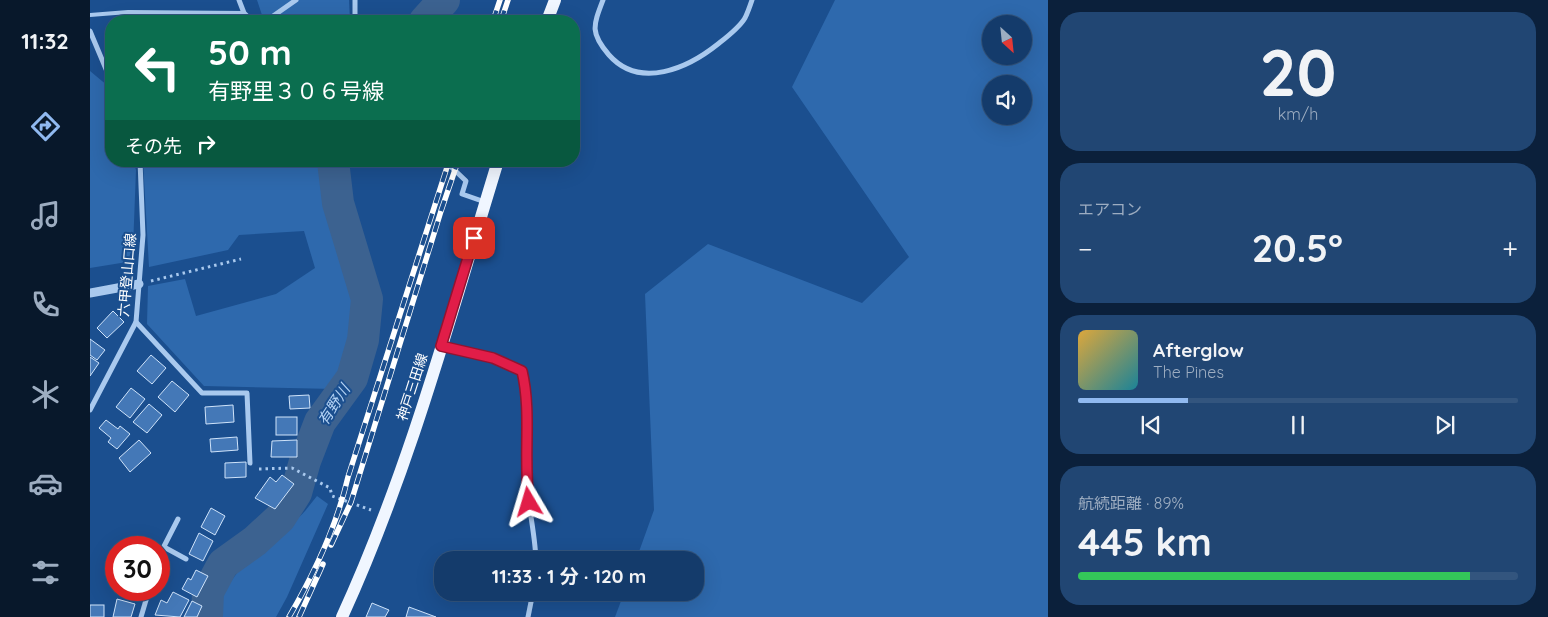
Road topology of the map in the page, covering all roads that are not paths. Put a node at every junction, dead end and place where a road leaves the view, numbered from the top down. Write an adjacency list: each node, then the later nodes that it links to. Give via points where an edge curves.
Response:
1 (238, 0): 7 (street)
2 (296, 0): 9 (street)
3 (355, 0): 10 (street)
4 (555, 0): 11 (main road)
5 (603, 0): 6 (street, via 596,20 596,40 616,63 639,74 673,71 700,59 740,24)
6 (752, 0)
7 (244, 14): 8 (lane, via 128,12)
8 (90, 15)
9 (275, 15)
10 (355, 15)
11 (549, 15)
12 (90, 31): 13 (street)
13 (105, 67)
14 (140, 167): 18 (street, 六甲登山口線, via 143,235)
15 (452, 167): 17 (street, via 466,181 462,194)
16 (496, 167): 17 (main road, 神戸三田線)
17 (486, 202): 21 (main road, 神戸三田線)
18 (139, 284): 19 (street); 20 (street, 六甲登山口線)
19 (90, 294)
20 (136, 322): 22 (street, 六甲登山口線); 23 (street, via 202,393 247,393)
21 (441, 346): 27 (street, via 493,358 522,371 527,394 526,483); 32 (main road, 神戸三田線, via 384,513)
22 (90, 410)
23 (250, 463)
24 (178, 519): 25 (street)
25 (170, 536)
26 (170, 550): 28 (street)
27 (536, 551)
28 (186, 559)
29 (145, 601): 31 (street)
30 (531, 601): 33 (street)
31 (141, 617)
32 (342, 617)
33 (528, 617)

